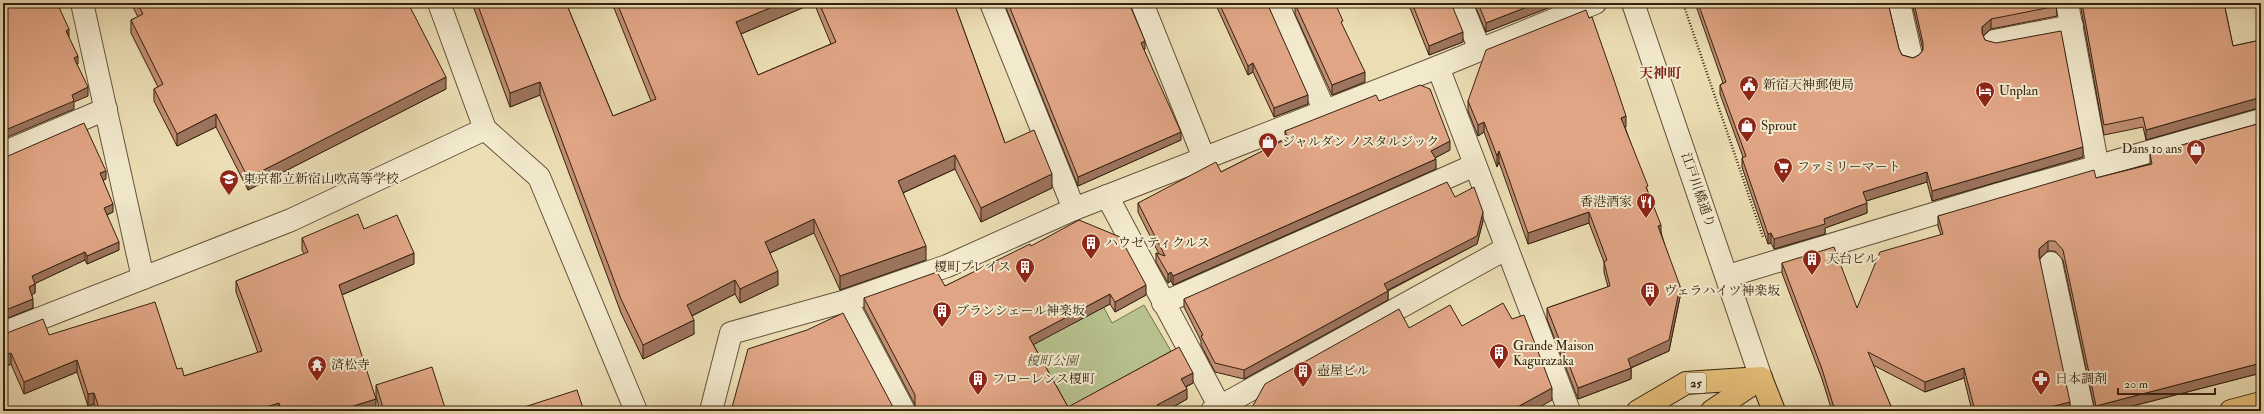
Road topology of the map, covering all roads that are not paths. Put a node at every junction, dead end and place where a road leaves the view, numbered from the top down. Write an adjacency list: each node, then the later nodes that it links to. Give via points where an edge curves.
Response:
1 (82, 3): 16 (street)
2 (439, 3): 19 (street)
3 (991, 3): 25 (street)
4 (1142, 3): 21 (street)
5 (1277, 3): 17 (street)
6 (1461, 3): 13 (street)
7 (1595, 3): 13 (street)
8 (1633, 3): 28 (street, 江戸川橋通り)
9 (1899, 3): 14 (street)
10 (2068, 3): 11 (street)
11 (2072, 26): 12 (street); 23 (street)
12 (1994, 42)
13 (1480, 50): 15 (street)
14 (1911, 56)
15 (1438, 67): 17 (street); 22 (street)
16 (106, 109): 20 (street); 29 (street)
17 (1324, 110): 21 (street)
18 (2261, 120): 23 (street)
19 (485, 129): 29 (street, via 291,220); 36 (street, via 539,177)
20 (3, 153)
21 (1204, 158): 24 (street)
22 (1475, 165): 26 (street); 31 (street)
23 (2098, 168): 28 (street)
24 (1107, 196): 25 (street); 31 (street)
25 (1074, 209): 30 (street, via 947,266)
26 (1507, 248): 35 (street); 39 (street)
27 (2051, 262): 43 (street)
28 (1728, 276): 33 (street, 江戸川橋通り)
29 (143, 278): 32 (street)
30 (846, 301): 37 (street, via 731,333); 38 (street)
31 (1163, 303): 35 (street)
32 (3, 333)
33 (1761, 378): 40 (main road, 25, via 1686,383); 41 (main road, 25); 42 (main road)
34 (2261, 403): 44 (main road)
35 (1218, 410)
36 (636, 411)
37 (711, 411)
38 (904, 411)
39 (1569, 411)
40 (1638, 411)
41 (1712, 411)
42 (1774, 411)
43 (2083, 411)
44 (2232, 411)

